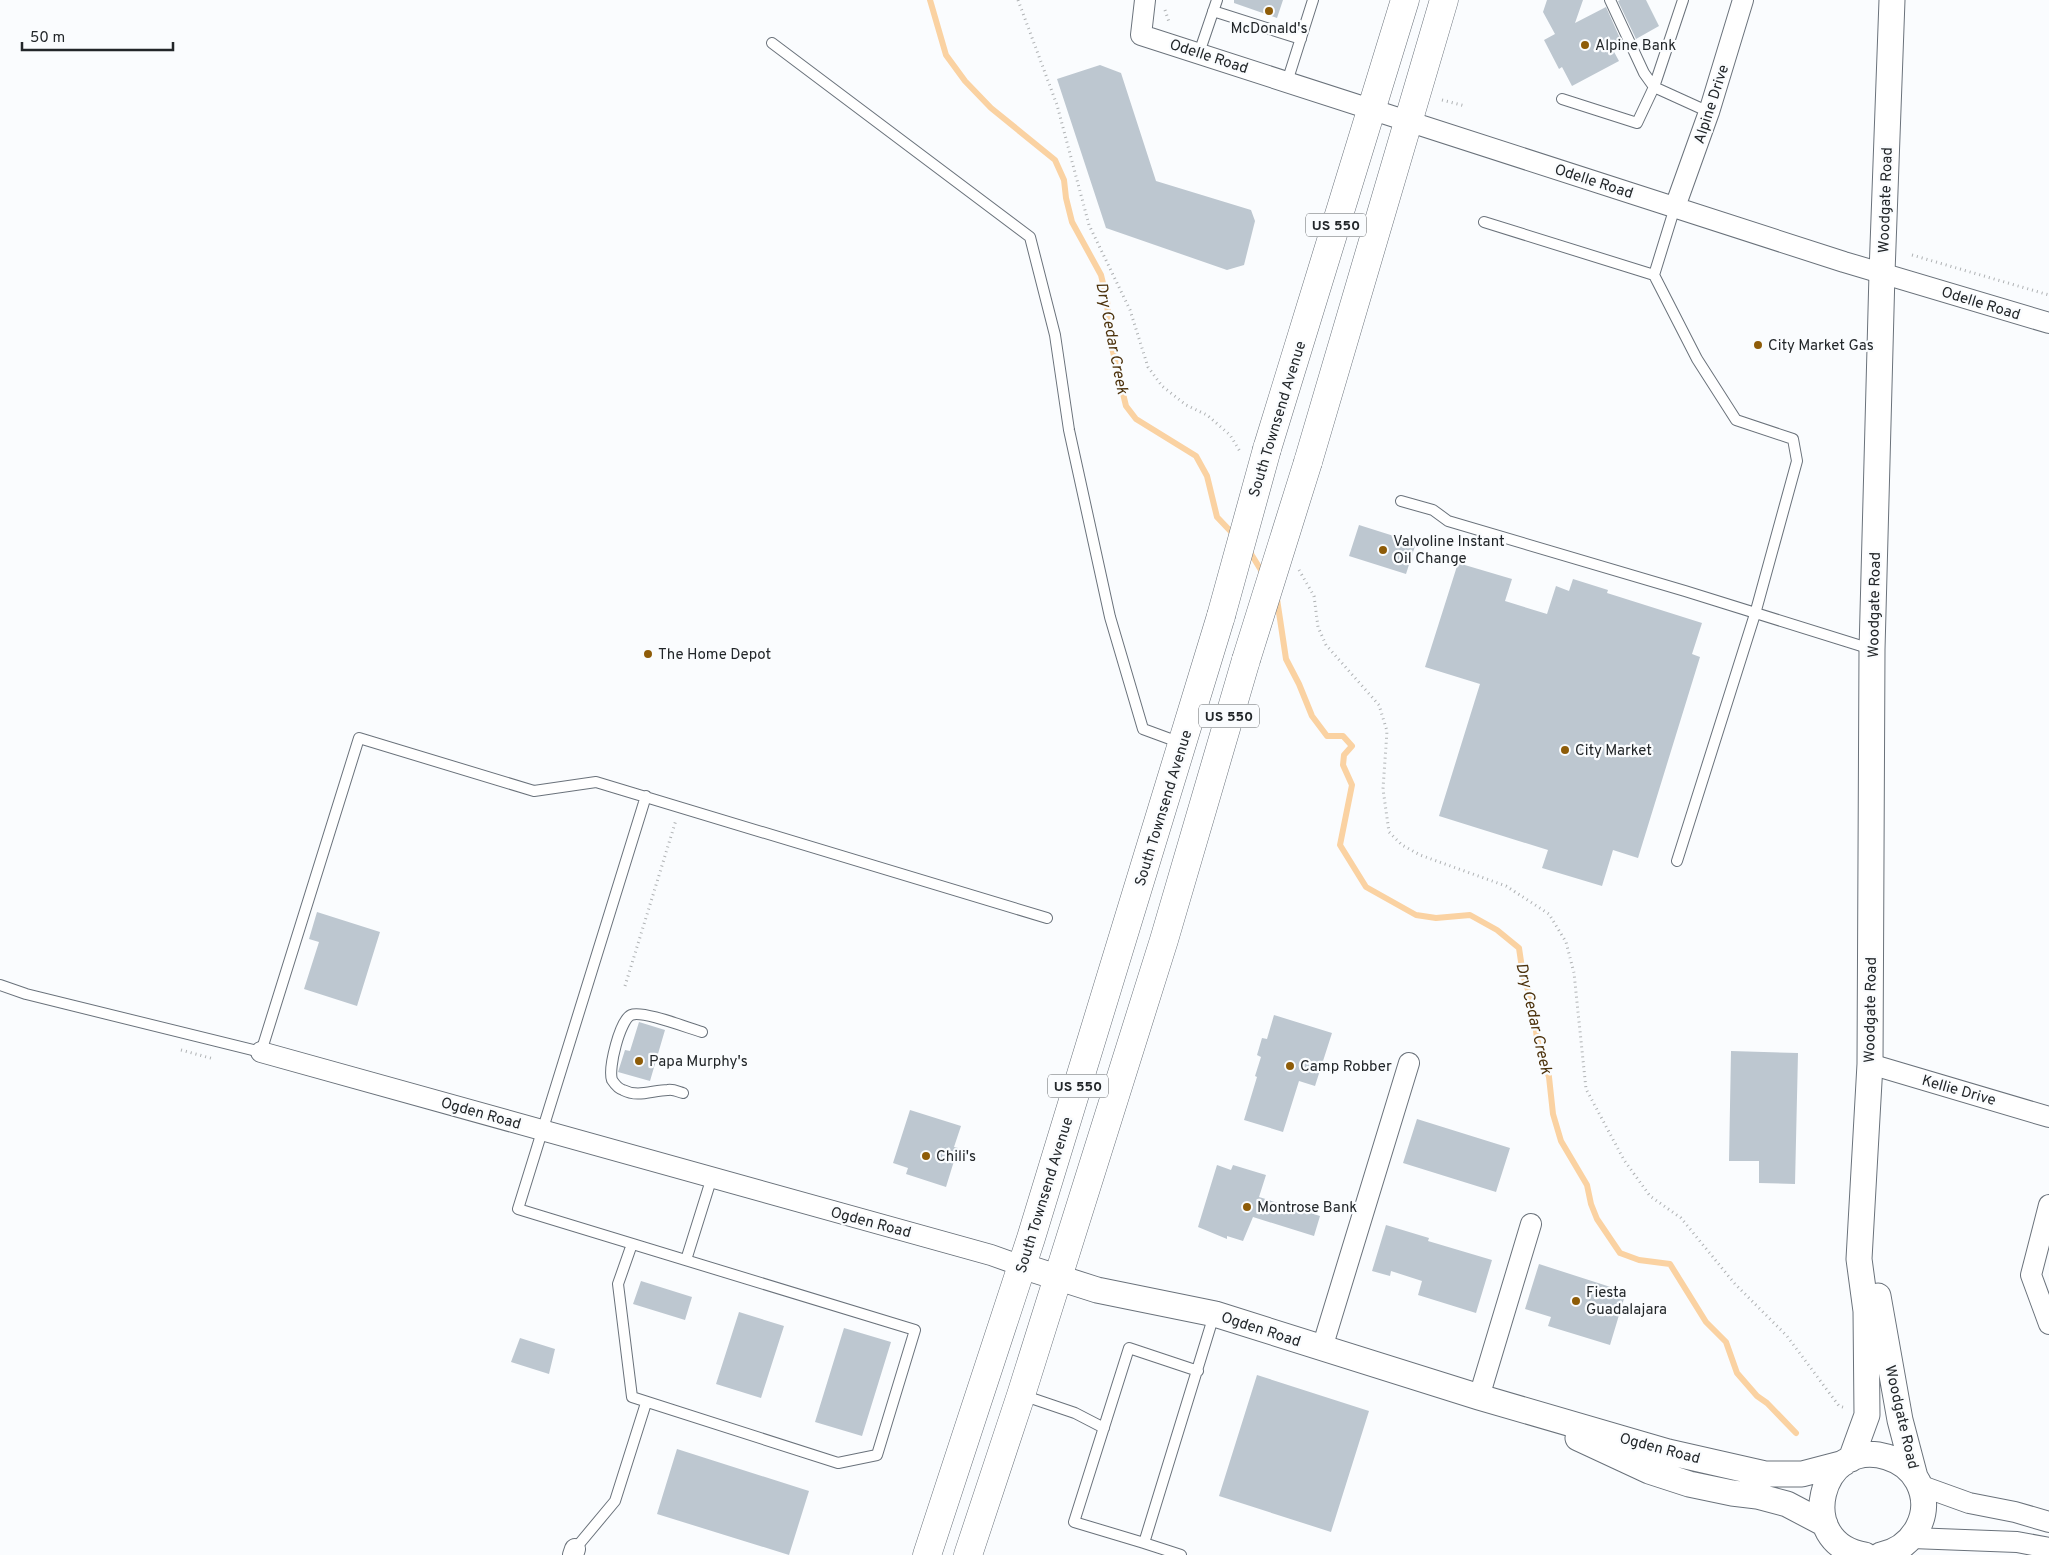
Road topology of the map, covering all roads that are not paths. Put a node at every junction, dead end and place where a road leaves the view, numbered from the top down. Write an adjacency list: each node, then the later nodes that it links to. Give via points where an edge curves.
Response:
1 (1145, 0): 13 (street, Odelle Road, via 1141,34)
2 (1217, 0): 10 (lane)
3 (1313, 0): 11 (lane)
4 (1405, 0): 17 (highway, South Townsend Avenue / US 550)
5 (1444, 0): 19 (highway, US 550)
6 (1610, 0): 15 (lane, via 1644,73)
7 (1683, 0): 15 (lane)
8 (1743, 0): 18 (street, Alpine Drive)
9 (1892, 0): 22 (street, Woodgate Road)
10 (1213, 11): 11 (lane); 13 (lane)
11 (1301, 39): 14 (lane)
12 (772, 43): 28 (lane, via 1030,237 1054,335 1068,430 1110,617 1142,729)
13 (1199, 53): 14 (street, Odelle Road)
14 (1287, 82): 17 (street, Odelle Road)
15 (1654, 87): 16 (lane, via 1637,124); 18 (lane)
16 (1562, 99)
17 (1372, 109): 19 (street, Odelle Road); 28 (highway, South Townsend Avenue / US 550, bridge, via 1255,453 1221,616)
18 (1710, 112): 20 (street, Alpine Drive)
19 (1409, 121): 20 (street, Odelle Road); 47 (highway, US 550, bridge, via 1164,940)
20 (1675, 207): 22 (street, Odelle Road); 23 (lane)
21 (1484, 222): 23 (lane)
22 (1882, 273): 24 (street, Odelle Road); 27 (street, Woodgate Road)
23 (1654, 275): 26 (lane, via 1697,359 1736,420 1793,439 1797,461)
24 (2049, 323)
25 (1401, 501): 26 (lane, via 1433,510 1448,521)
26 (1755, 614): 27 (lane); 30 (lane)
27 (1872, 650): 36 (street, Woodgate Road)
28 (1182, 744): 46 (highway, South Townsend Avenue / US 550)
29 (646, 796): 31 (lane); 34 (lane, via 596,782 534,791 359,738); 39 (lane)
30 (1677, 861)
31 (1047, 918)
32 (0, 985): 34 (lane)
33 (702, 1032): 37 (lane, via 638,1014 625,1020 619,1038 611,1068 613,1081 622,1090 634,1094 669,1089)
34 (261, 1052): 39 (street, Ogden Road)
35 (1409, 1063): 50 (street)
36 (1870, 1064): 38 (street, Kellie Drive); 42 (street, Woodgate Road)
37 (683, 1093)
38 (2049, 1116)
39 (542, 1130): 40 (street, Ogden Road); 44 (lane, via 518,1209)
40 (712, 1177): 45 (lane); 46 (street, Ogden Road, via 991,1254)
41 (2049, 1205): 49 (street, via 2031,1275)
42 (1862, 1210): 56 (street, Woodgate Road, via 1859,1258 1866,1311 1868,1414); 57 (street, Woodgate Road, via 1900,1420)
43 (1531, 1224): 53 (street)
44 (632, 1244): 45 (lane); 54 (lane, via 618,1284 632,1397)
45 (686, 1260): 54 (lane, via 915,1330 877,1454 838,1463)
46 (1022, 1266): 47 (street, Ogden Road); 64 (highway, South Townsend Avenue / US 550)
47 (1058, 1277): 48 (street, Ogden Road, via 1097,1290); 52 (highway, US 550)
48 (1215, 1314): 50 (street, Ogden Road); 51 (lane)
49 (2049, 1324)
50 (1322, 1348): 53 (street, Ogden Road)
51 (1198, 1371): 55 (lane, via 1129,1348); 60 (lane)
52 (1021, 1395): 55 (lane, via 1075,1413); 65 (highway, US 550)
53 (1479, 1397): 56 (street, Ogden Road, via 1668,1452 1765,1474 1802,1474); 59 (street, Ogden Road, via 1649,1471 1689,1484 1787,1504)
54 (646, 1403): 63 (lane, via 615,1501)
55 (1104, 1428): 60 (lane, via 1074,1522)
56 (1847, 1461): 57 (street, Ogden Road, via 1865,1454 1880,1454 1906,1466); 59 (street, via 1833,1472 1826,1484 1822,1504)
57 (1917, 1481): 58 (street, via 1969,1503); 61 (street, Woodgate Road, via 1923,1498 1923,1512 1919,1526)
58 (2049, 1522)
59 (1830, 1537): 67 (street, Ogden Road, via 1856,1554)
60 (1144, 1543): 66 (lane)
61 (1906, 1546): 62 (street, via 2017,1542); 68 (street)
62 (2049, 1548)
63 (574, 1552)
64 (927, 1555)
65 (968, 1555)
66 (1181, 1555)
67 (1865, 1555)
68 (1881, 1555)

